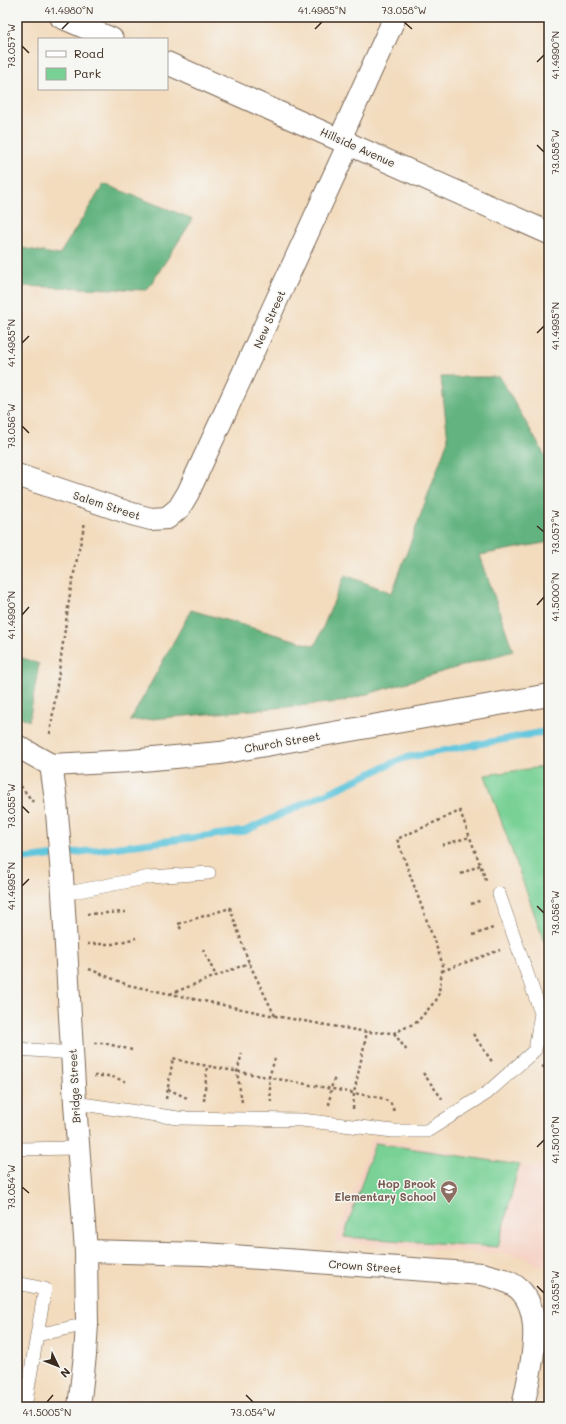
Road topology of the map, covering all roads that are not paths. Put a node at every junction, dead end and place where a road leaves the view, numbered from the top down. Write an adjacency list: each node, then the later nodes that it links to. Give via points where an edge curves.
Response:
1 (62, 17): 3 (street)
2 (395, 17): 5 (street, New Street)
3 (110, 38)
4 (168, 63): 5 (street, Hillside Avenue)
5 (344, 141): 6 (street, Hillside Avenue); 8 (street, New Street)
6 (549, 233)
7 (17, 475): 8 (street, Salem Street, via 151,519 167,518 180,508)
8 (188, 494)
9 (549, 694): 11 (street, Church Street, via 220,753)
10 (17, 746): 11 (street)
11 (51, 765): 13 (street, Bridge Street)
12 (209, 873): 13 (lane)
13 (63, 885): 15 (street, Bridge Street)
14 (499, 894): 17 (lane, via 541,1013 535,1050 487,1094 427,1131 404,1131 302,1120 245,1119 203,1112 178,1118)
15 (81, 1048): 16 (lane); 17 (street, Bridge Street)
16 (18, 1049)
17 (75, 1103): 18 (street, Bridge Street)
18 (78, 1148): 19 (lane); 20 (street, Bridge Street)
19 (17, 1149)
20 (86, 1251): 22 (street, Bridge Street); 26 (street, Crown Street, via 212,1255 482,1274 502,1279 519,1288 530,1303 534,1322 533,1349)
21 (17, 1283): 23 (lane, via 45,1289)
22 (87, 1324): 23 (lane); 25 (street, Bridge Street)
23 (37, 1335): 24 (lane)
24 (24, 1407)
25 (79, 1407)
26 (523, 1407)

